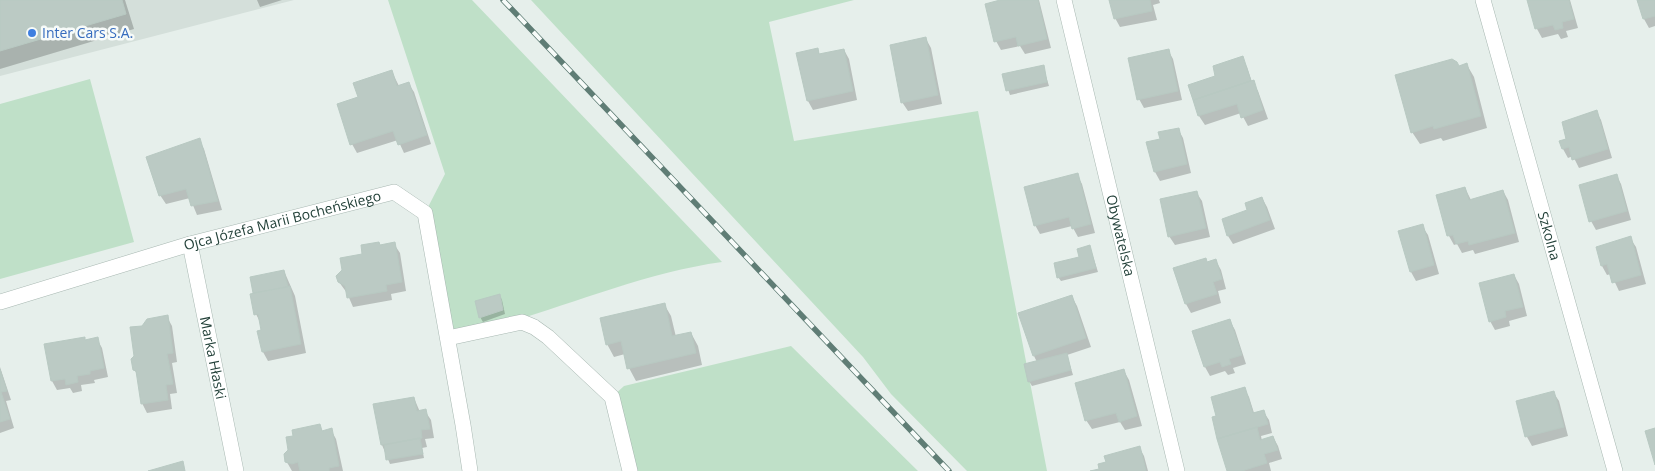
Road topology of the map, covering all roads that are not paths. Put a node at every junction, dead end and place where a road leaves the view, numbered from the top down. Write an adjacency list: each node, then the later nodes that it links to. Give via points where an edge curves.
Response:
1 (1064, 0): 9 (street, Obywatelska)
2 (1483, 0): 10 (street, Szkolna)
3 (190, 244): 4 (street, Ojca Józefa Marii Bocheńskiego); 5 (street, Ojca Józefa Marii Bocheńskiego, via 394,192 425,213); 6 (street, Marka Hłaski)
4 (0, 302)
5 (448, 338): 7 (street, Ojca Józefa Marii Bocheńskiego); 8 (street, via 522,322 548,337 612,397)
6 (236, 471)
7 (470, 471)
8 (630, 471)
9 (1178, 471)
10 (1615, 471)

